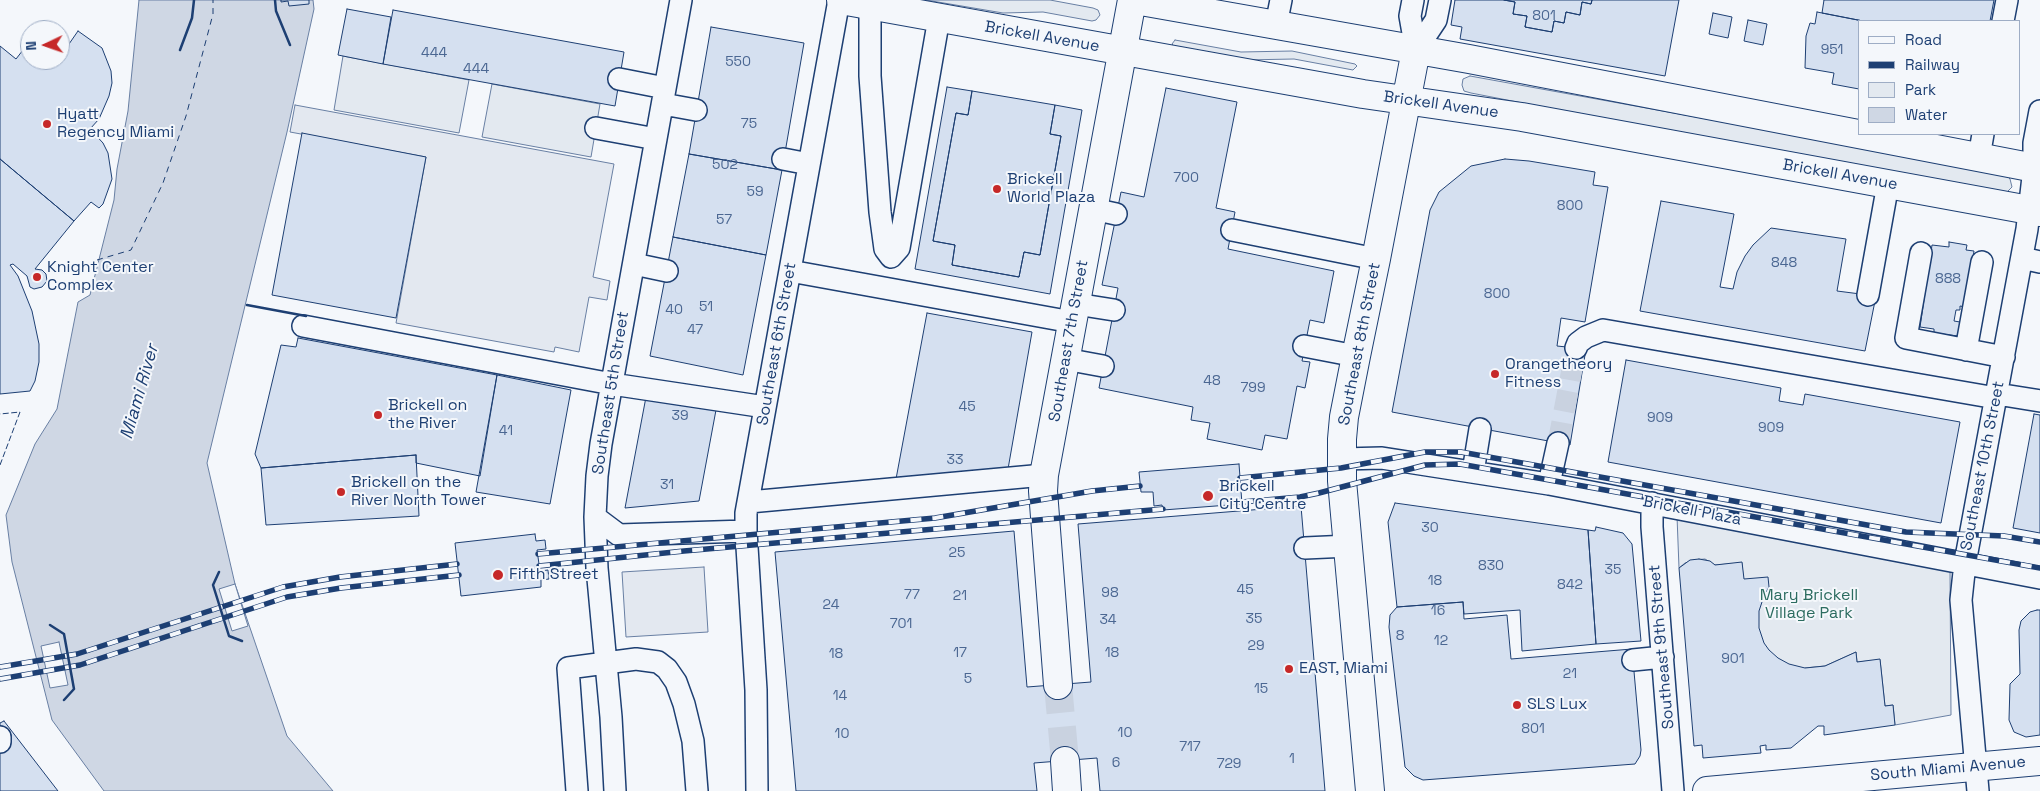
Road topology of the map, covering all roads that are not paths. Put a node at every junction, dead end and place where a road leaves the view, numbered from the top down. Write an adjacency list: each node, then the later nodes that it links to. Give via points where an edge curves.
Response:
1 (681, 0): 15 (street, Southeast 5th Street)
2 (840, 0): 7 (main road, Brickell Avenue); 25 (street, Southeast 6th Street)
3 (1134, 0): 8 (main road); 13 (main road, Southeast 7th Street)
4 (1413, 0): 12 (street, via 1410,16)
5 (1440, 0): 12 (street, via 1436,20)
6 (2007, 0): 11 (street)
7 (870, 5): 10 (main road, Brickell Avenue); 10 (street, via 870,76 880,212 885,249 891,257 899,248)
8 (1232, 9): 9 (main road)
9 (1279, 13): 12 (main road)
10 (939, 18): 13 (main road, Brickell Avenue)
11 (2003, 20)
12 (1416, 50): 16 (main road, Southeast 8th Street); 19 (main road)
13 (1122, 51): 16 (main road, Brickell Avenue); 39 (main road, Southeast 7th Street, via 1104,212)
14 (620, 79): 15 (street)
15 (664, 96): 17 (street); 22 (street, Southeast 5th Street)
16 (1406, 99): 27 (main road, Brickell Avenue); 31 (main road, Southeast 8th Street)
17 (696, 110)
18 (2040, 111): 26 (street, Southeast 10th Street, via 2034,143)
19 (1858, 124)
20 (596, 128): 22 (street)
21 (1921, 135): 23 (main road)
22 (656, 139): 34 (street, Southeast 5th Street)
23 (1980, 145): 26 (main road)
24 (783, 160): 25 (street)
25 (809, 164): 36 (street, Southeast 6th Street)
26 (2037, 169): 28 (street, Southeast 10th Street)
27 (1888, 184): 28 (main road, Brickell Avenue); 37 (street)
28 (2035, 211): 32 (street, Southeast 10th Street)
29 (1232, 230): 31 (street)
30 (1921, 253): 43 (street, via 1906,338)
31 (1376, 259): 44 (main road, Southeast 8th Street)
32 (2031, 260): 45 (street, Southeast 10th Street)
33 (1982, 262): 43 (street)
34 (634, 264): 35 (street); 48 (street, Southeast 5th Street)
35 (667, 271)
36 (790, 271): 39 (street); 51 (street, Southeast 6th Street)
37 (1868, 295)
38 (1114, 310): 39 (street)
39 (1074, 313): 46 (main road, Southeast 7th Street)
40 (303, 326): 48 (street)
41 (1304, 346): 44 (street)
42 (1576, 348): 49 (street, via 1586,337 1603,330)
43 (1966, 350): 45 (street)
44 (1356, 356): 54 (main road, Southeast 8th Street, via 1344,417)
45 (2004, 357): 49 (street, Southeast 10th Street)
46 (1065, 359): 47 (street); 56 (main road, Southeast 7th Street)
47 (1103, 366)
48 (612, 384): 51 (street); 60 (street, Southeast 5th Street, via 601,444)
49 (1996, 396): 50 (street); 64 (street, Southeast 10th Street)
50 (2040, 401)
51 (765, 408): 58 (street, Southeast 6th Street)
52 (1480, 429): 55 (street)
53 (1558, 443): 57 (street)
54 (1342, 459): 55 (street, Brickell Plaza, via 1382,458); 62 (main road, Southeast 8th Street)
55 (1473, 472): 57 (street, Brickell Plaza)
56 (1044, 475): 58 (street); 69 (main road, Southeast 7th Street)
57 (1549, 484): 59 (street, Brickell Plaza)
58 (749, 502): 61 (street, Southeast 6th Street)
59 (1652, 503): 64 (street, Brickell Plaza); 66 (street, Southeast 9th Street)
60 (595, 517): 61 (street, via 618,536); 68 (street, Southeast 5th Street)
61 (746, 531): 70 (street, Southeast 6th Street)
62 (1348, 546): 63 (street); 82 (main road, Southeast 8th Street)
63 (1305, 548)
64 (1965, 563): 65 (street, Brickell Plaza); 75 (street, Southeast 10th Street, via 1961,600)
65 (2040, 578)
66 (1663, 657): 67 (street); 83 (street, Southeast 9th Street)
67 (1633, 660)
68 (607, 664): 76 (street, via 568,668); 77 (street, Southeast 5th Street); 78 (street, via 636,659 658,662 667,669 676,682 693,740)
69 (1058, 685)
70 (756, 690): 79 (street, Southeast 6th Street); 80 (street, Southeast 6th Street)
71 (0, 737): 72 (street)
72 (0, 742)
73 (1065, 761): 81 (main road)
74 (2040, 761): 75 (main road, South Miami Avenue)
75 (1977, 779): 84 (main road, South Miami Avenue)
76 (577, 791)
77 (615, 791)
78 (697, 791)
79 (757, 791)
80 (771, 791)
81 (1067, 791)
82 (1370, 791)
83 (1673, 791)
84 (1707, 791)

